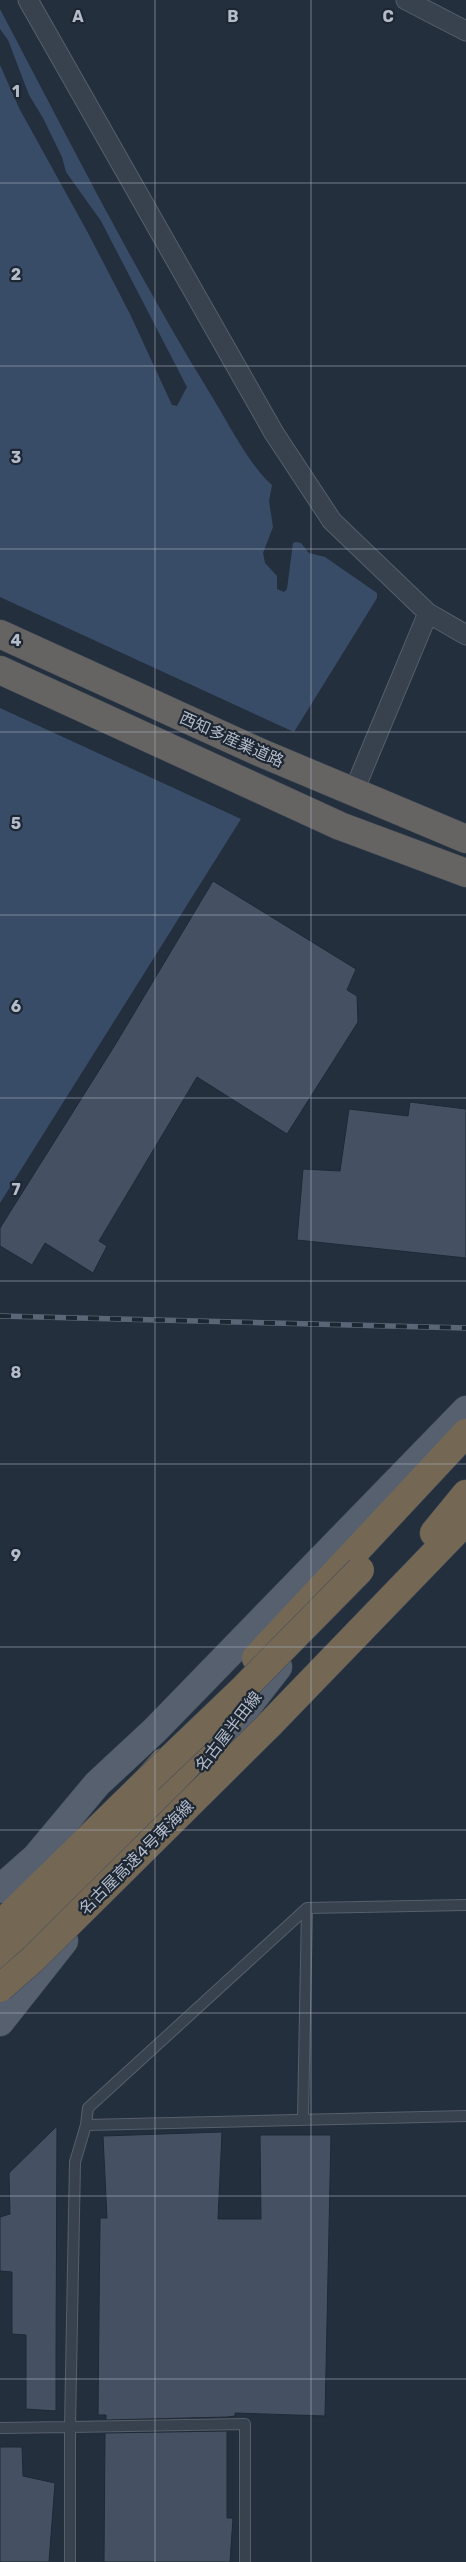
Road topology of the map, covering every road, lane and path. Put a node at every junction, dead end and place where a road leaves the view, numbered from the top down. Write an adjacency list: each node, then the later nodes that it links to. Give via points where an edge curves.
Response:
1 (28, 0): 4 (street, via 274,432 332,521)
2 (406, 0): 3 (street)
3 (466, 31)
4 (428, 613): 6 (street); 8 (street)
5 (0, 634): 8 (highway, 西知多産業道路)
6 (466, 636)
7 (0, 670): 10 (highway, 西知多産業道路, via 340,826)
8 (353, 793): 9 (highway, 西知多産業道路)
9 (466, 839)
10 (466, 873)
11 (466, 1410): 20 (main road, via 155,1730 97,1784 36,1857)
12 (466, 1433): 19 (highway, bridge, via 236,1679)
13 (466, 1448): 17 (main road, 名古屋半田線, via 405,1510)
14 (466, 1457): 19 (highway, bridge, via 332,1598)
15 (466, 1494): 18 (highway)
16 (466, 1521): 18 (highway)
17 (308, 1629): 24 (highway, via 93,1872); 26 (main road, 名古屋半田線)
18 (337, 1653): 25 (highway, 名古屋高速4号東海線, bridge, via 271,1723)
19 (148, 1780): 23 (highway)
20 (0, 1889)
21 (466, 1905): 22 (lane)
22 (307, 1908): 28 (lane); 29 (lane, via 88,2108)
23 (0, 1925)
24 (0, 1956)
25 (0, 1988)
26 (0, 2022)
27 (466, 2116): 28 (lane)
28 (302, 2118): 29 (lane)
29 (86, 2125): 30 (lane, via 75,2162)
30 (70, 2427): 31 (lane); 32 (lane); 33 (lane, via 245,2424)
31 (0, 2428)
32 (70, 2562)
33 (245, 2562)

